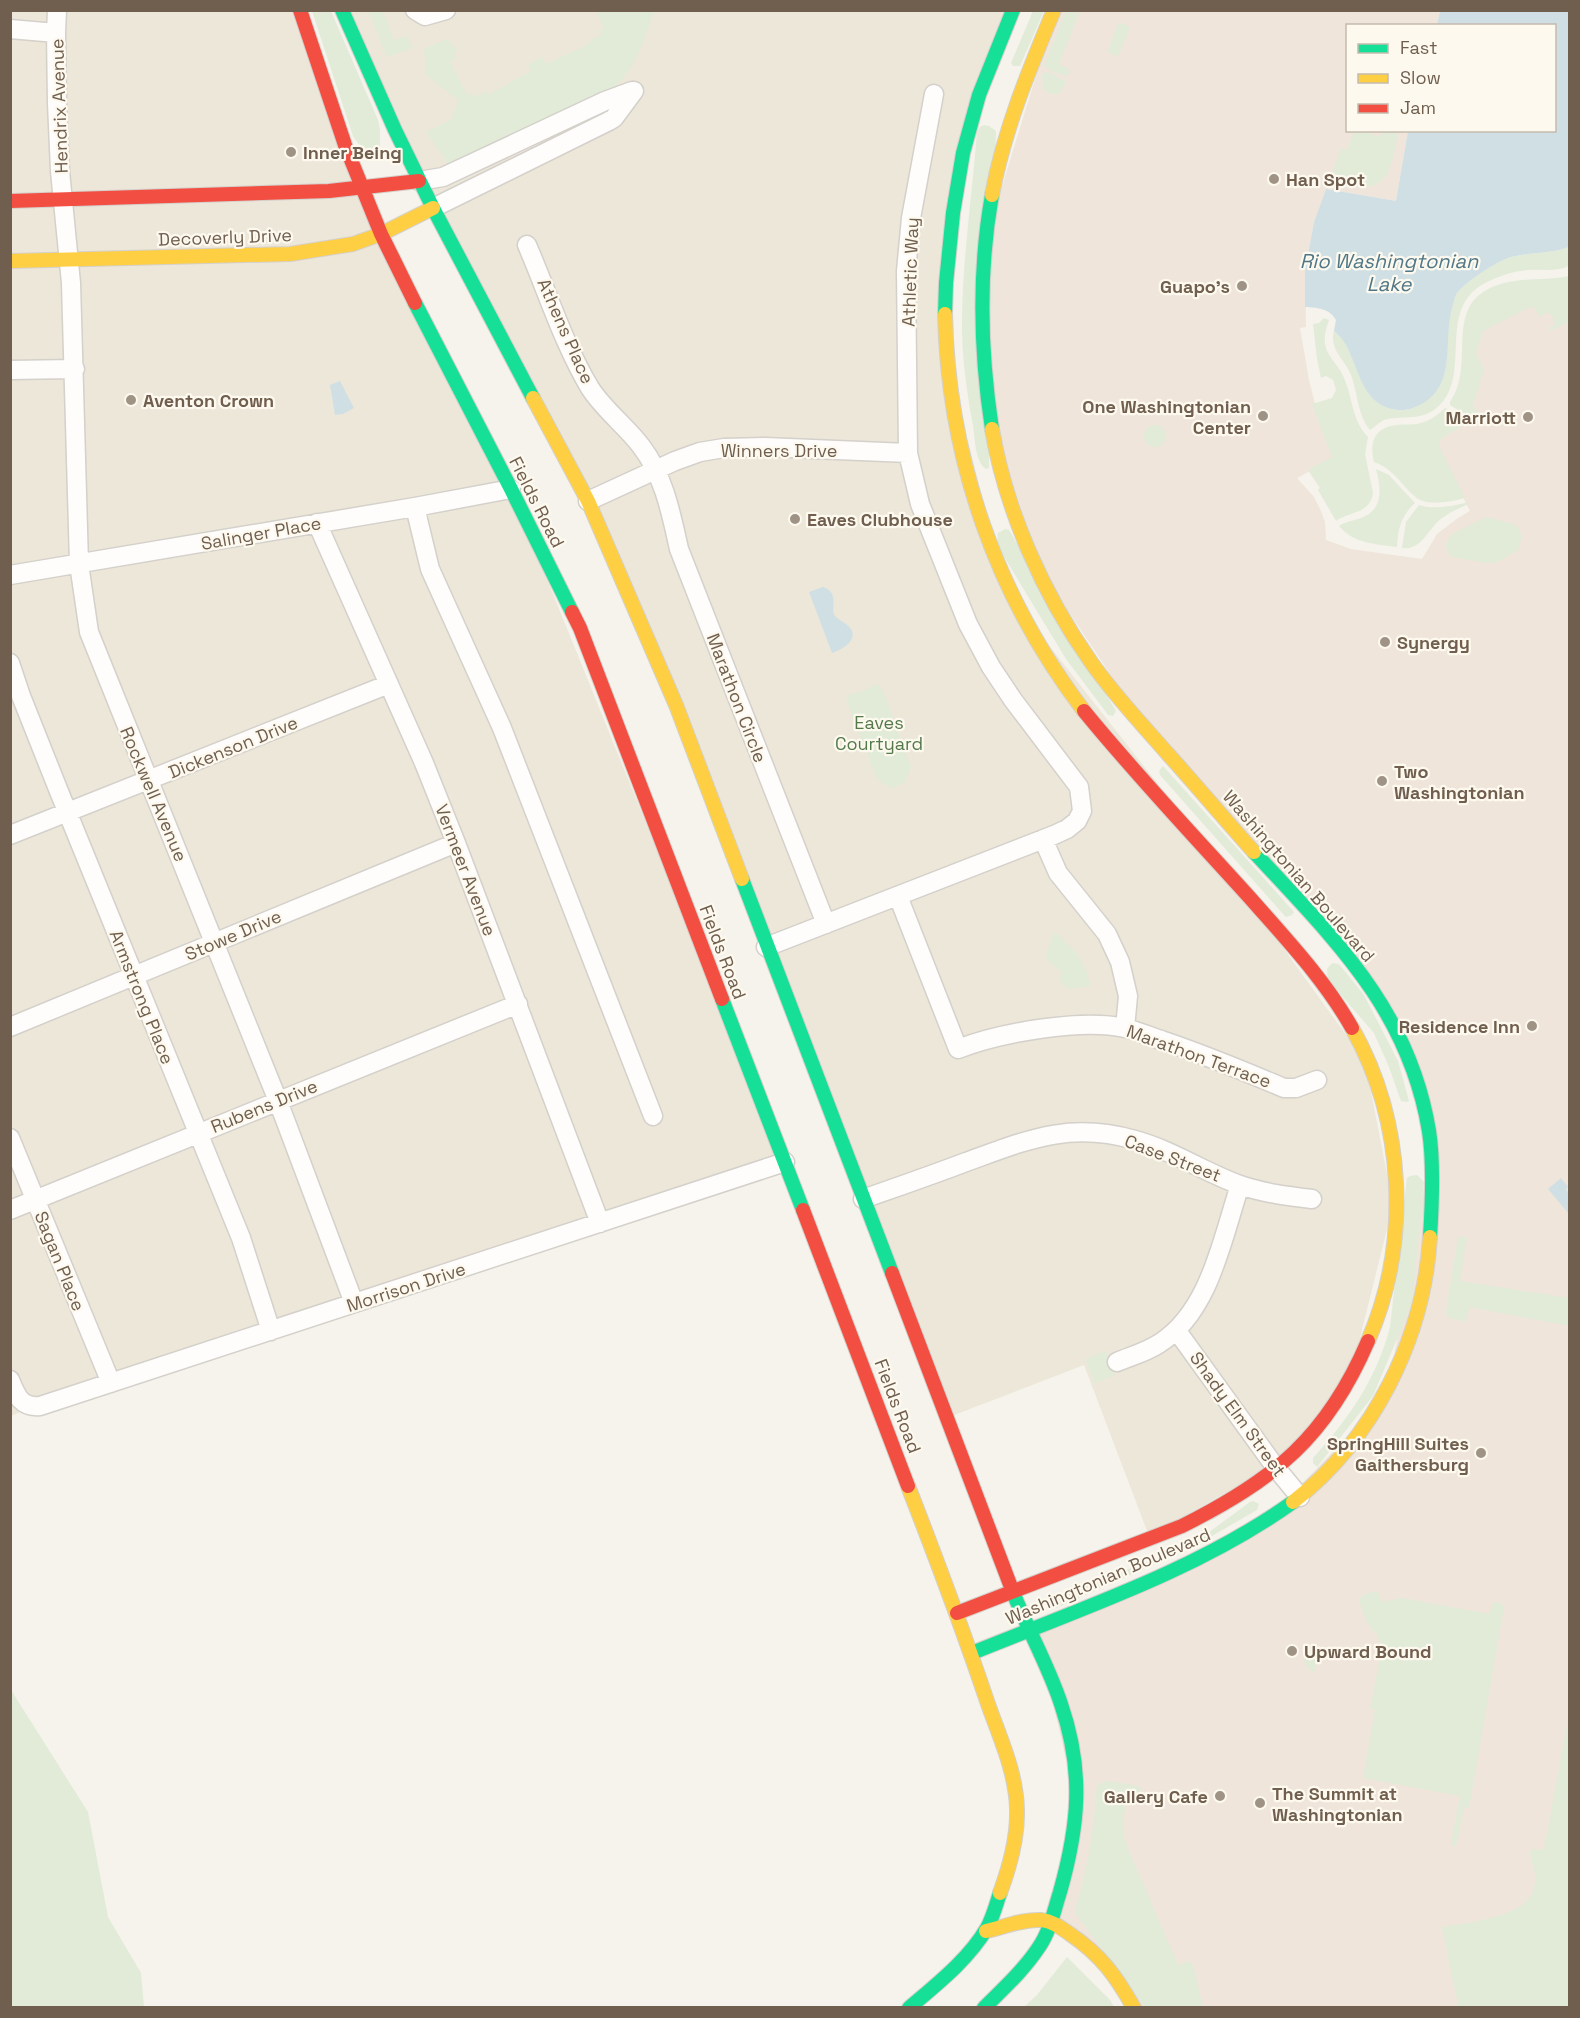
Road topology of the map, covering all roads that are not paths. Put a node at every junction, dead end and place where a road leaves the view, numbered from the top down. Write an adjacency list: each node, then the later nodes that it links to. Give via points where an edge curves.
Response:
1 (57, 10): 9 (street, Hendrix Avenue)
2 (300, 10): 12 (main road, Fields Road)
3 (342, 10): 11 (main road)
4 (414, 10): 5 (street, via 425,16)
5 (446, 10)
6 (1013, 10): 27 (main road, Washingtonian Boulevard, via 988,86 970,122 952,213 945,296 951,396)
7 (1054, 10): 25 (main road, Washingtonian Boulevard, via 1014,97 984,237 984,377)
8 (10, 30): 9 (street)
9 (56, 33): 14 (street, Hendrix Avenue)
10 (934, 94): 22 (street, Athletic Way, via 911,218 906,271)
11 (419, 181): 12 (main road); 15 (main road); 15 (street, via 443,177 604,101 634,91 609,121)
12 (362, 189): 14 (main road); 16 (main road, Fields Road)
13 (10, 201): 14 (main road)
14 (63, 201): 18 (street, Hendrix Avenue)
15 (433, 208): 16 (main road, Decoverly Drive); 26 (main road)
16 (381, 234): 18 (main road, Decoverly Drive, via 353,244 291,254); 24 (main road, Fields Road)
17 (527, 245): 23 (street, Athens Place, via 581,372 643,449)
18 (69, 260): 19 (main road, Decoverly Drive); 20 (street, Rockwell Avenue)
19 (10, 261)
20 (75, 369): 21 (street); 30 (street, Rockwell Avenue)
21 (10, 370)
22 (908, 453): 23 (street, Winners Drive, via 724,448 700,452); 39 (street, via 920,504 968,624 1013,700 1080,787 1082,811 1077,821)
23 (655, 470): 26 (street, Winners Drive); 42 (street, Marathon Circle, via 668,499 679,549)
24 (511, 489): 28 (street, Salinger Place); 55 (main road, Fields Road, via 580,628)
25 (1008, 490): 27 (main road); 34 (main road, Washingtonian Boulevard, via 1044,582 1070,628 1097,670)
26 (588, 501): 45 (main road, via 676,705)
27 (974, 501): 35 (main road, Washingtonian Boulevard, via 986,541 1034,638)
28 (415, 507): 29 (street, Salinger Place); 52 (street, via 430,569 502,728)
29 (317, 523): 30 (street, Salinger Place); 33 (street, Vermeer Avenue)
30 (78, 564): 31 (street, Salinger Place); 36 (street, Rockwell Avenue, via 89,632)
31 (10, 575)
32 (10, 663): 37 (street, Armstrong Place)
33 (389, 684): 36 (street, Dickenson Drive); 40 (street, Vermeer Avenue)
34 (1145, 728): 35 (main road); 43 (main road, Washingtonian Boulevard, via 1261,860)
35 (1118, 751): 43 (main road, Washingtonian Boulevard)
36 (149, 781): 37 (street, Dickenson Drive); 44 (street, Rockwell Avenue)
37 (68, 813): 38 (street, Dickenson Drive); 46 (street, Armstrong Place)
38 (10, 835)
39 (1043, 839): 41 (street); 49 (street, via 1058,873 1107,934 1120,962 1128,996)
40 (456, 843): 44 (street, Stowe Drive); 47 (street, Vermeer Avenue)
41 (898, 896): 42 (street); 49 (street, Marathon Terrace, via 958,1049 1044,1029)
42 (826, 924): 45 (street)
43 (1301, 929): 68 (main road, Washingtonian Boulevard, via 1315,974 1347,1019 1373,1075 1391,1137 1395,1205 1389,1274 1377,1319 1354,1375 1314,1434); 69 (main road, Washingtonian Boulevard, via 1357,967 1402,1045 1429,1133 1432,1228 1425,1289 1395,1373 1351,1444)
44 (214, 942): 46 (street, Stowe Drive); 51 (street, Rockwell Avenue)
45 (766, 947): 57 (main road)
46 (134, 976): 48 (street, Stowe Drive); 53 (street, Armstrong Place)
47 (518, 1004): 51 (street, Rubens Drive); 61 (street, Vermeer Avenue)
48 (10, 1027)
49 (1125, 1028): 50 (street, Marathon Terrace, via 1284,1088)
50 (1317, 1080)
51 (278, 1101): 53 (street, Rubens Drive); 62 (street, Rockwell Avenue)
52 (653, 1116)
53 (198, 1134): 59 (street, Rubens Drive); 63 (street, Armstrong Place, via 241,1238)
54 (10, 1138): 59 (street, Sagan Place)
55 (785, 1162): 61 (street, Morrison Drive); 71 (main road, Fields Road)
56 (1240, 1185): 57 (street, Case Street, via 1136,1140 1081,1131 1028,1139); 58 (street, Case Street); 64 (street, via 1207,1287)
57 (862, 1199): 70 (main road)
58 (1312, 1199)
59 (35, 1200): 60 (street, Rubens Drive); 67 (street, Sagan Place)
60 (10, 1210)
61 (600, 1223): 62 (street, Morrison Drive)
62 (354, 1304): 63 (street, Morrison Drive)
63 (271, 1331): 67 (street, Morrison Drive)
64 (1177, 1331): 65 (street, via 1152,1348); 68 (street, Shady Elm Street)
65 (1117, 1362)
66 (10, 1380): 67 (street, Morrison Drive, via 17,1396 27,1405 40,1406)
67 (111, 1383)
68 (1276, 1468): 69 (street, Shady Elm Street); 70 (main road, Washingtonian Boulevard, via 1238,1496 1182,1526)
69 (1300, 1497): 72 (main road, Washingtonian Boulevard, via 1197,1560)
70 (1013, 1592): 71 (main road, Washingtonian Boulevard); 72 (main road)
71 (957, 1613): 73 (main road, Fields Road)
72 (1030, 1630): 73 (main road, Washingtonian Boulevard); 74 (main road, via 1060,1704 1077,1775 1077,1820 1068,1866)
73 (972, 1653): 75 (main road, Fields Road, via 1018,1799 1015,1846)
74 (1050, 1921): 75 (main road, via 1028,1921); 77 (main road, via 1040,1946); 78 (main road, via 1100,1955 1118,1977)
75 (986, 1931): 76 (main road, Fields Road, via 957,1967)
76 (909, 2007)
77 (984, 2007)
78 (1134, 2007)

